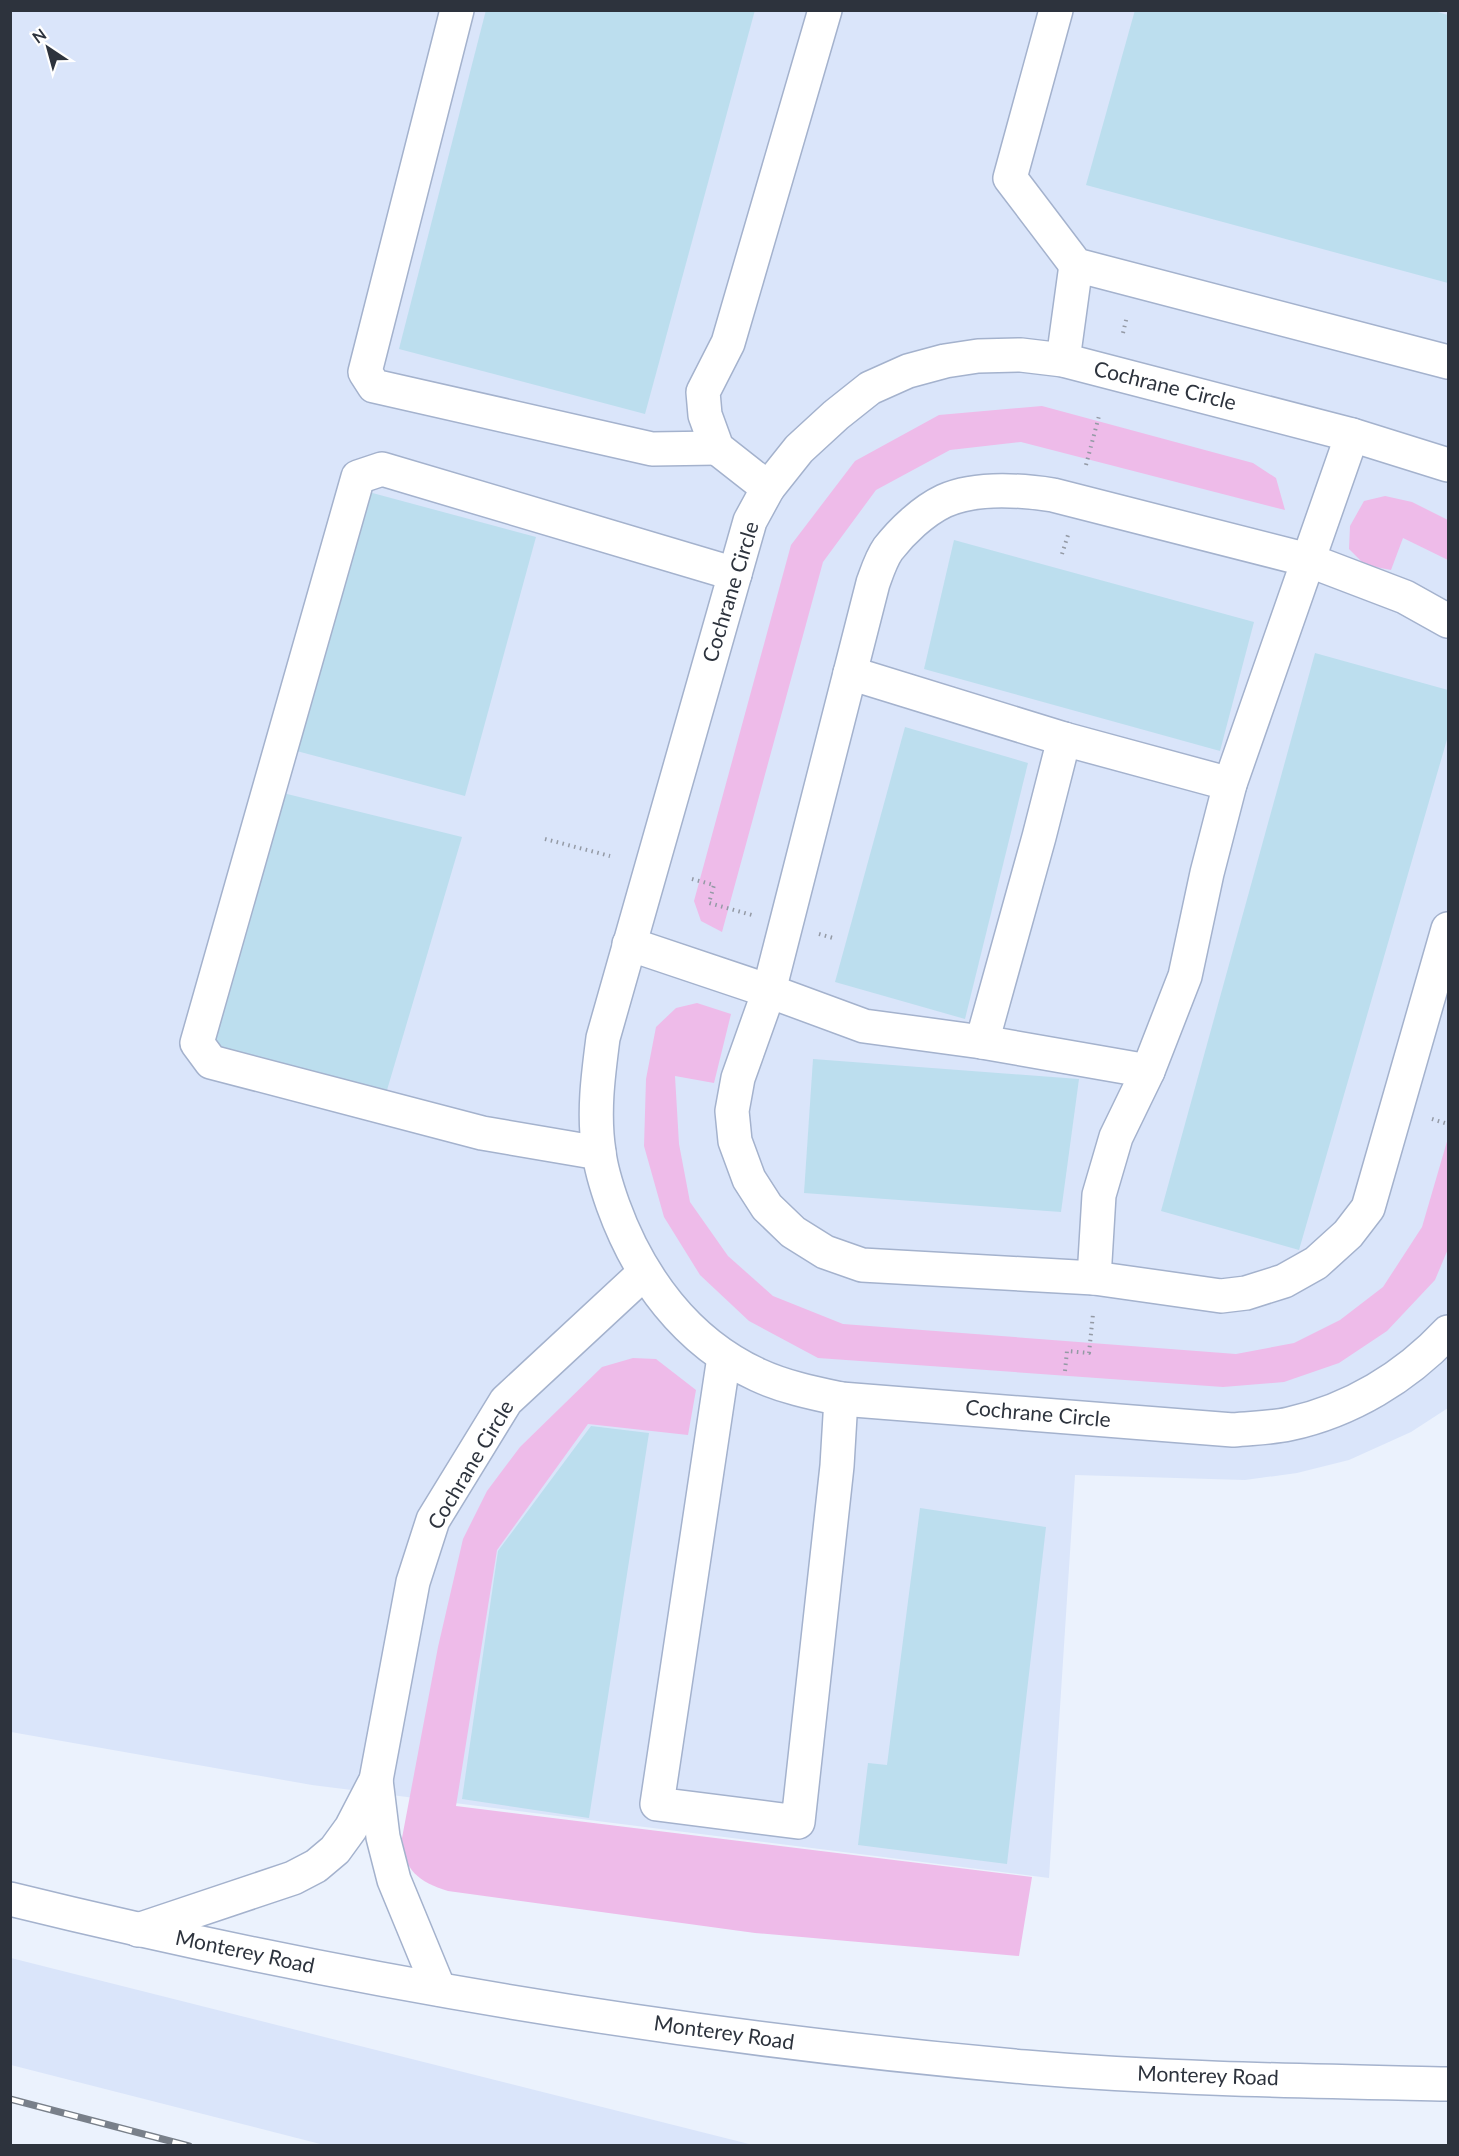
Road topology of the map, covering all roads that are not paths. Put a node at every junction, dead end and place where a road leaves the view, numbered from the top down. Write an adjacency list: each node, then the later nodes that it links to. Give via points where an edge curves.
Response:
1 (457, 10): 8 (street, via 365,372 374,386 652,449)
2 (825, 10): 8 (street, via 728,343 703,393 705,415)
3 (1056, 10): 4 (street, via 1010,178)
4 (1076, 265): 5 (street); 6 (street)
5 (1063, 360): 7 (street, Cochrane Circle); 10 (street, Cochrane Circle, via 1021,355 978,356 908,371 870,388 836,416 799,449)
6 (1449, 362)
7 (1352, 435): 9 (street, Cochrane Circle); 11 (street)
8 (717, 448): 10 (street)
9 (1449, 465)
10 (768, 488): 12 (street, Cochrane Circle, via 750,520)
11 (1308, 560): 13 (street, via 1405,597); 14 (street, via 1053,495 1019,489 972,494 944,501 918,517 887,550 873,583); 16 (street)
12 (735, 574): 18 (street, Cochrane Circle); 22 (street, via 382,469 358,477 197,1043 211,1062 482,1133)
13 (1449, 621)
14 (850, 674): 15 (street); 19 (street)
15 (1064, 739): 16 (street); 20 (street)
16 (1230, 784): 21 (street, via 1185,976)
17 (1449, 929): 24 (street, via 1368,1208 1348,1234 1316,1263 1284,1281 1246,1293 1221,1296)
18 (629, 944): 19 (street); 22 (street, Cochrane Circle, via 603,1038 596,1111)
19 (769, 991): 20 (street, via 864,1026); 24 (street, via 738,1078 732,1111 735,1141 749,1179 767,1207 793,1232 825,1252 862,1265)
20 (982, 1042): 21 (street)
21 (1148, 1071): 24 (street, via 1116,1137 1099,1195)
22 (599, 1153): 23 (street, Cochrane Circle, via 622,1228)
23 (644, 1273): 26 (street, Cochrane Circle, via 662,1298); 28 (street, Cochrane Circle, via 506,1401 433,1520 413,1582)
24 (1094, 1291)
25 (1449, 1332): 27 (street, Cochrane Circle, via 1415,1364 1348,1405 1266,1427 1233,1430)
26 (724, 1357): 27 (street, Cochrane Circle, via 793,1388); 27 (street, via 657,1804 798,1822)
27 (841, 1399)
28 (376, 1780): 30 (street, Cochrane Circle, via 351,1828 335,1850 316,1866 293,1878); 31 (street, Cochrane Circle, via 383,1837 394,1880)
29 (10, 1899): 30 (street, Monterey Road)
30 (138, 1930): 31 (street, Monterey Road)
31 (439, 1989): 32 (street, Monterey Road, via 877,2053 1195,2077)
32 (1449, 2084)

